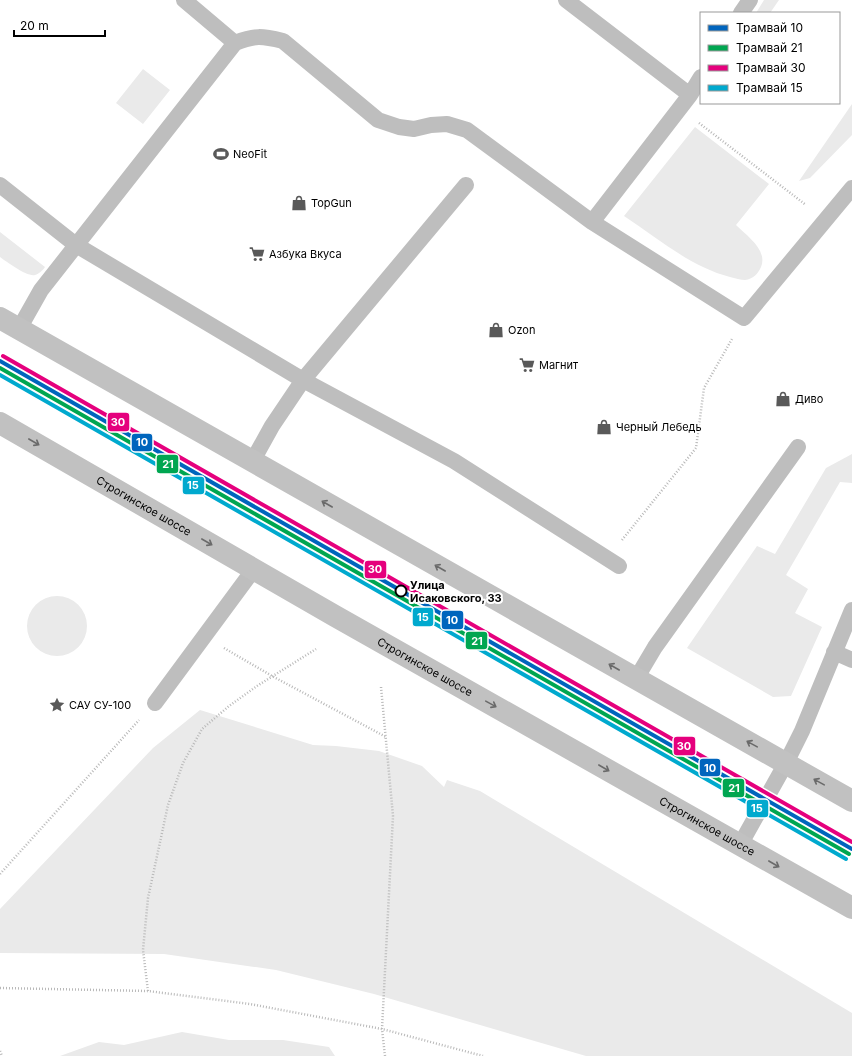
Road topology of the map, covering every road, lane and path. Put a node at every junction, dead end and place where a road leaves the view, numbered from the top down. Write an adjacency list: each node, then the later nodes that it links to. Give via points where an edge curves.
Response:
1 (184, 0): 5 (lane)
2 (566, 0): 7 (lane)
3 (750, 0): 4 (lane)
4 (742, 12)
5 (235, 43): 13 (lane, via 250,37 283,40 378,120 414,129 447,124 467,130); 14 (lane)
6 (700, 79): 7 (lane)
7 (690, 95): 8 (lane)
8 (680, 108): 12 (path); 13 (lane)
9 (0, 185): 14 (lane)
10 (466, 185): 18 (lane)
11 (852, 188): 12 (lane)
12 (825, 220): 16 (lane)
13 (592, 222): 16 (lane)
14 (76, 245): 17 (lane, via 41,290); 18 (lane)
15 (0, 318): 17 (main road)
16 (744, 318): 22 (path, via 704,388 696,448)
17 (19, 329): 21 (main road)
18 (303, 380): 21 (lane, via 272,426); 22 (lane, via 454,461)
19 (0, 423): 23 (main road, Строгинское шоссе, one-way to 23)
20 (798, 448): 30 (lane, via 655,647)
21 (252, 462): 30 (main road, one-way to 21)
22 (613, 562)
23 (254, 569): 25 (lane); 36 (main road, Строгинское шоссе, one-way to 36)
24 (852, 610): 27 (lane)
25 (205, 637): 29 (path); 32 (lane)
26 (316, 649): 29 (path)
27 (834, 652): 28 (lane); 34 (lane)
28 (852, 660)
29 (272, 676): 33 (path); 40 (path, via 229,706 202,729 183,763 168,806 148,898 143,950)
30 (636, 679): 34 (main road, one-way to 30)
31 (381, 687): 33 (path)
32 (155, 703): 37 (path)
33 (387, 737): 41 (path, via 393,816)
34 (786, 763): 35 (main road, one-way to 34); 36 (lane)
35 (852, 801)
36 (740, 845): 38 (main road, Строгинское шоссе, one-way to 38)
37 (0, 874)
38 (852, 908)
39 (0, 988): 40 (path)
40 (148, 991): 41 (path, via 250,1004)
41 (382, 1029): 44 (path); 45 (path)
42 (0, 1051): 43 (path)
43 (2, 1056)
44 (385, 1056)
45 (483, 1056)

